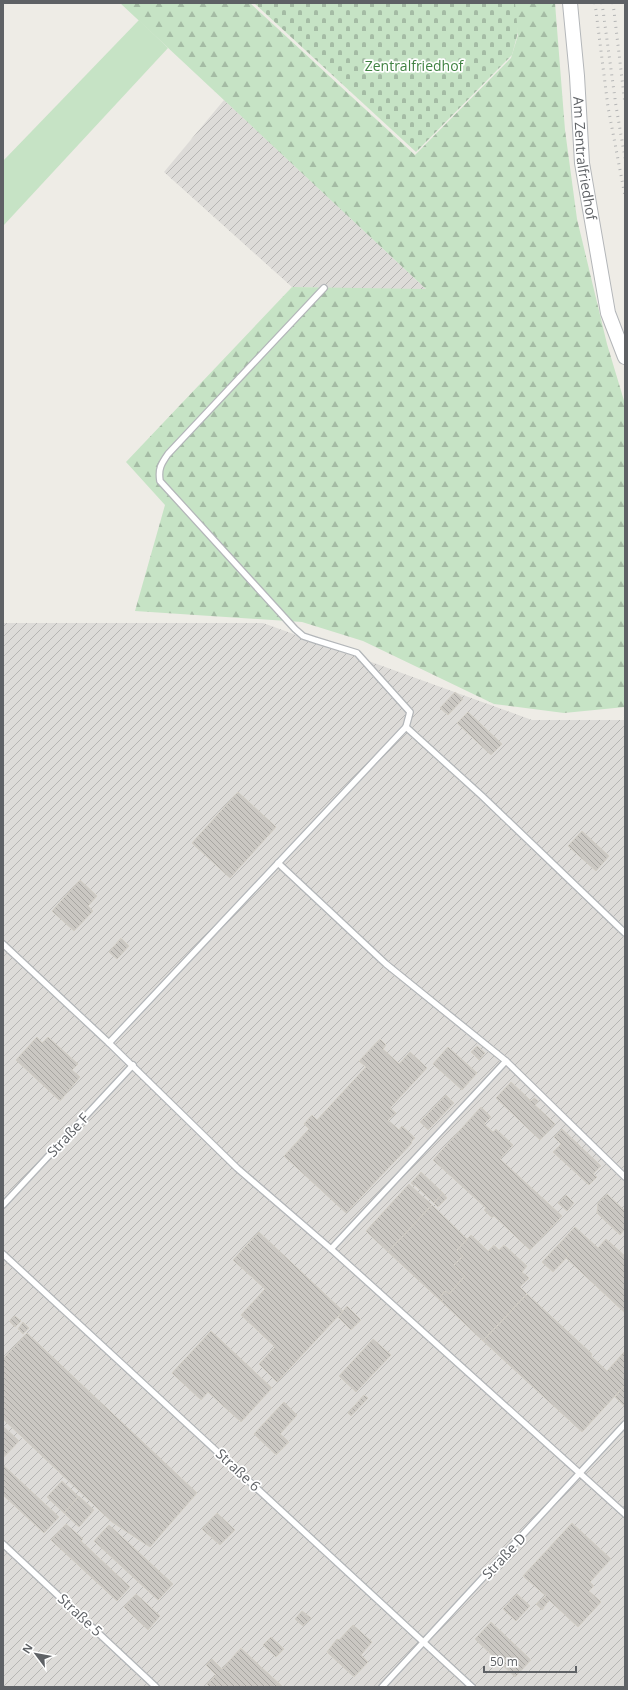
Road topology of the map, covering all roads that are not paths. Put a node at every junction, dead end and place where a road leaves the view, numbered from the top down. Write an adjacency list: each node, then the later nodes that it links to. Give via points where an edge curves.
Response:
1 (570, 3): 3 (street, Am Zentralfriedhof, via 582,163 608,313)
2 (324, 288): 4 (lane, via 168,454 158,473 160,481 295,629 303,636 357,653 410,712)
3 (625, 357)
4 (406, 727): 5 (lane); 6 (lane)
5 (278, 863): 8 (lane); 9 (lane, via 386,964)
6 (625, 933)
7 (3, 944): 8 (lane)
8 (109, 1043): 10 (lane)
9 (506, 1061): 11 (lane); 13 (lane)
10 (132, 1065): 12 (lane, Straße F); 13 (lane, via 237,1168)
11 (625, 1177)
12 (3, 1205)
13 (331, 1249): 16 (lane)
14 (3, 1254): 19 (lane, Straße 6)
15 (625, 1424): 16 (lane, Straße D)
16 (579, 1474): 17 (lane); 19 (lane, Straße D)
17 (625, 1514)
18 (3, 1544): 20 (lane, Straße 5)
19 (424, 1642): 21 (lane, Straße D); 22 (lane, Straße 6)
20 (156, 1687)
21 (382, 1687)
22 (472, 1687)

